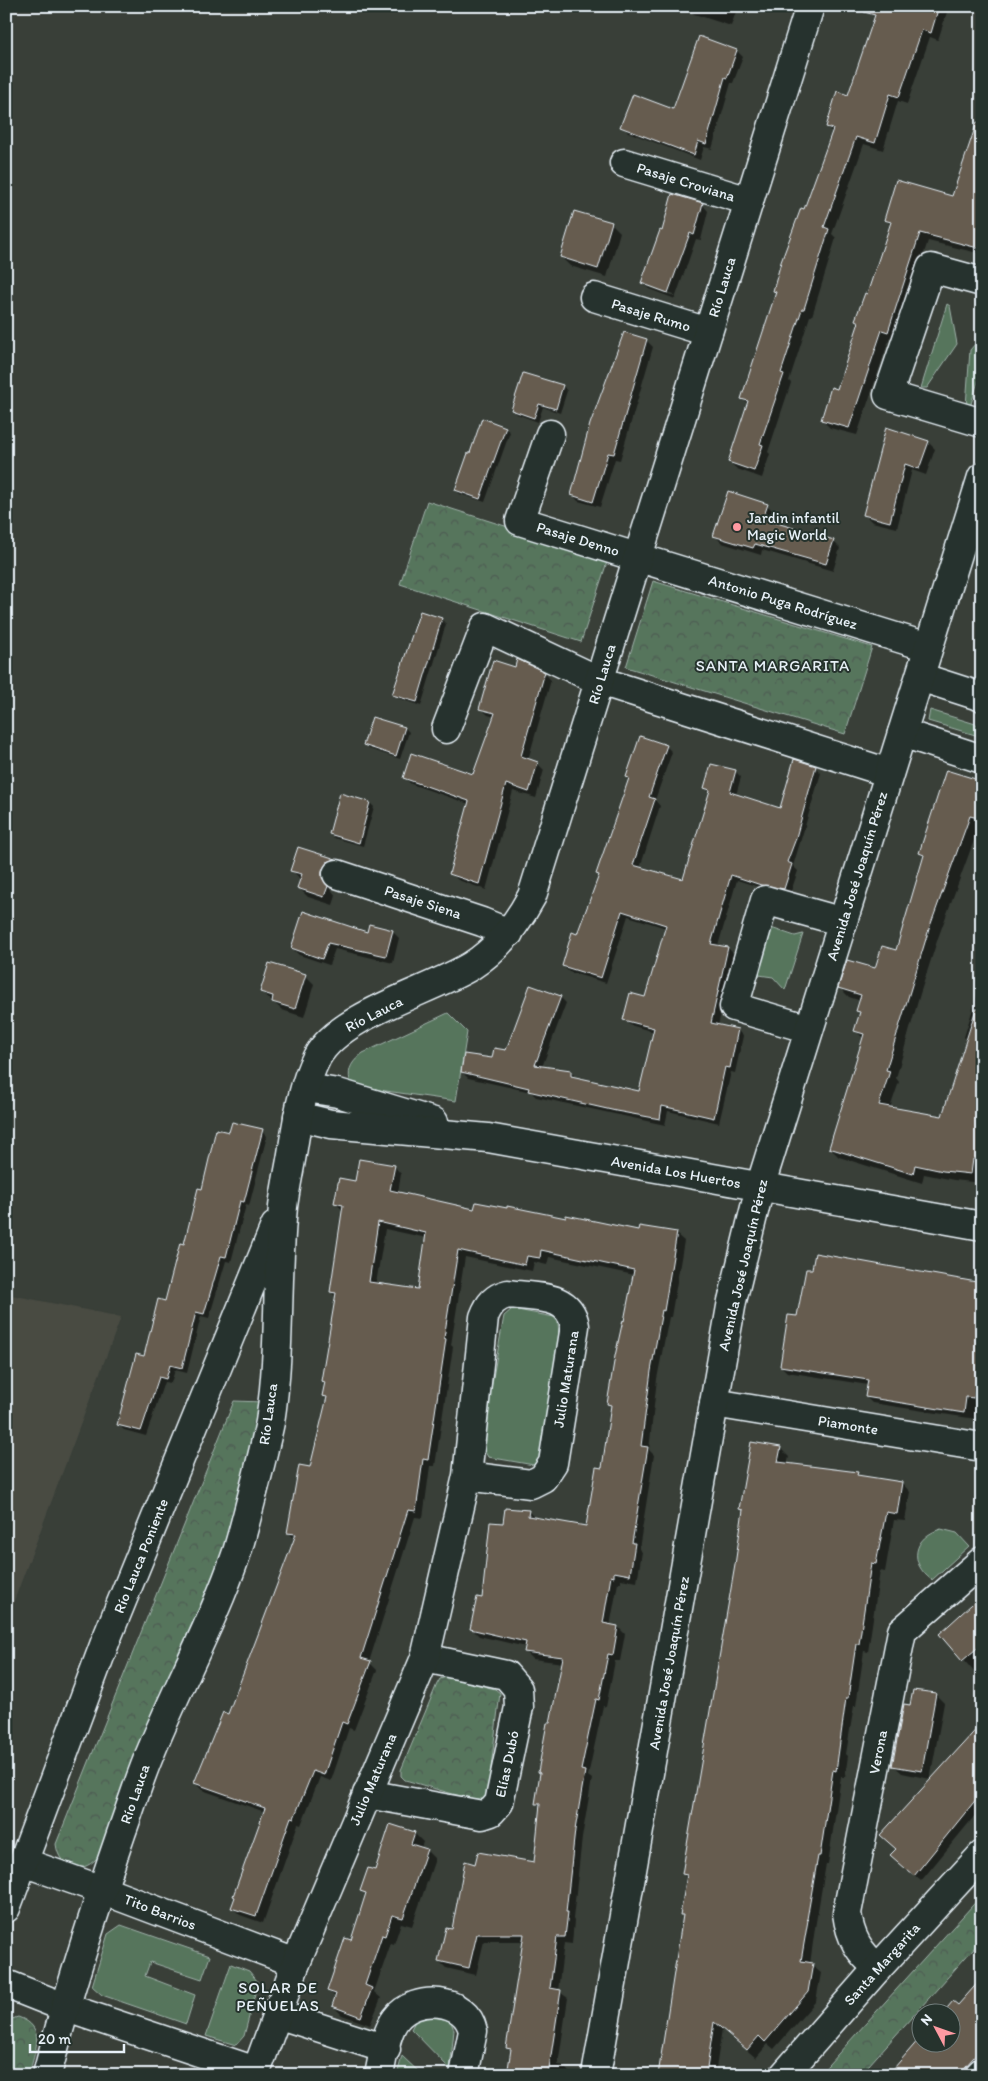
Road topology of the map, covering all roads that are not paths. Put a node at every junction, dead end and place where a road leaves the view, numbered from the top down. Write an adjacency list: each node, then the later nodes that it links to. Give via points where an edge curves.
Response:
1 (810, 6): 3 (street, Río Lauca)
2 (624, 163): 3 (street, Pasaje Croviana)
3 (749, 201): 6 (street, Río Lauca)
4 (982, 282): 7 (street, via 931,268 888,395)
5 (594, 297): 6 (street, Pasaje Rumo)
6 (708, 332): 10 (street, Río Lauca)
7 (982, 423)
8 (550, 434): 10 (street, Pasaje Denno, via 520,522)
9 (982, 477): 11 (street, Avenida José Joaquín Pérez)
10 (638, 558): 11 (street, Antonio Puga Rodríguez); 13 (street, Río Lauca)
11 (928, 648): 12 (street, Avenida José Joaquín Pérez)
12 (920, 677): 14 (street); 16 (street, Avenida José Joaquín Pérez)
13 (600, 681): 15 (street, via 485,627); 18 (street); 21 (street, Río Lauca, via 532,896)
14 (982, 697)
15 (446, 729)
16 (902, 733): 17 (street); 18 (street, Avenida José Joaquín Pérez)
17 (982, 759)
18 (889, 774): 20 (street, Avenida José Joaquín Pérez)
19 (337, 874): 21 (street, Pasaje Siena)
20 (843, 922): 22 (street, Avenida José Joaquín Pérez); 22 (street, via 765,900 734,1007)
21 (509, 933): 23 (street, Río Lauca, via 472,965 347,1025 329,1040 318,1057)
22 (810, 1029): 26 (street, Avenida José Joaquín Pérez)
23 (306, 1088): 24 (street, Río Lauca); 25 (street, Avenida Los Huertos, via 338,1093)
24 (298, 1116): 25 (street, Avenida Los Huertos, via 331,1124); 27 (street, Río Lauca)
25 (488, 1138): 26 (street, Avenida Los Huertos)
26 (760, 1187): 28 (street, Avenida Los Huertos); 29 (street, Avenida José Joaquín Pérez, via 732,1301)
27 (283, 1206): 36 (street, Río Lauca Poniente, via 106,1640); 37 (street, Río Lauca, via 277,1348 270,1422 256,1482 236,1553 151,1751)
28 (982, 1226)
29 (714, 1403): 30 (street, Piamonte); 49 (street, Avenida José Joaquín Pérez)
30 (982, 1447)
31 (467, 1476): 31 (street, Julio Maturana, via 487,1308 508,1294 561,1301 572,1312 575,1326 553,1463 549,1471 530,1484); 33 (street, Julio Maturana)
32 (982, 1561): 40 (street, Verona, via 902,1631 847,1913 854,1941)
33 (425, 1658): 34 (street, Julio Maturana); 34 (street, Elías Dubó, via 506,1675 518,1689 519,1707 499,1803 491,1812 482,1815)
34 (366, 1794): 39 (street, Julio Maturana)
35 (982, 1856): 40 (street, Santa Margarita)
36 (22, 1862): 37 (street, Tito Barrios); 38 (street, Río Lauca Poniente)
37 (102, 1890): 39 (street, Tito Barrios); 42 (street, Río Lauca)
38 (6, 1908)
39 (296, 1963): 43 (street, Julio Maturana)
40 (878, 1968): 50 (street, Santa Margarita)
41 (6, 1984): 42 (street)
42 (64, 2007): 46 (street); 47 (street, Río Lauca)
43 (277, 2014): 44 (street); 46 (street, Julio Maturana)
44 (382, 2062): 48 (street, via 394,2021 410,2006 432,2003 458,2008 468,2017 472,2031)
45 (982, 2072): 51 (street)
46 (256, 2073)
47 (47, 2075)
48 (464, 2075)
49 (596, 2075)
50 (784, 2075)
51 (979, 2075)

